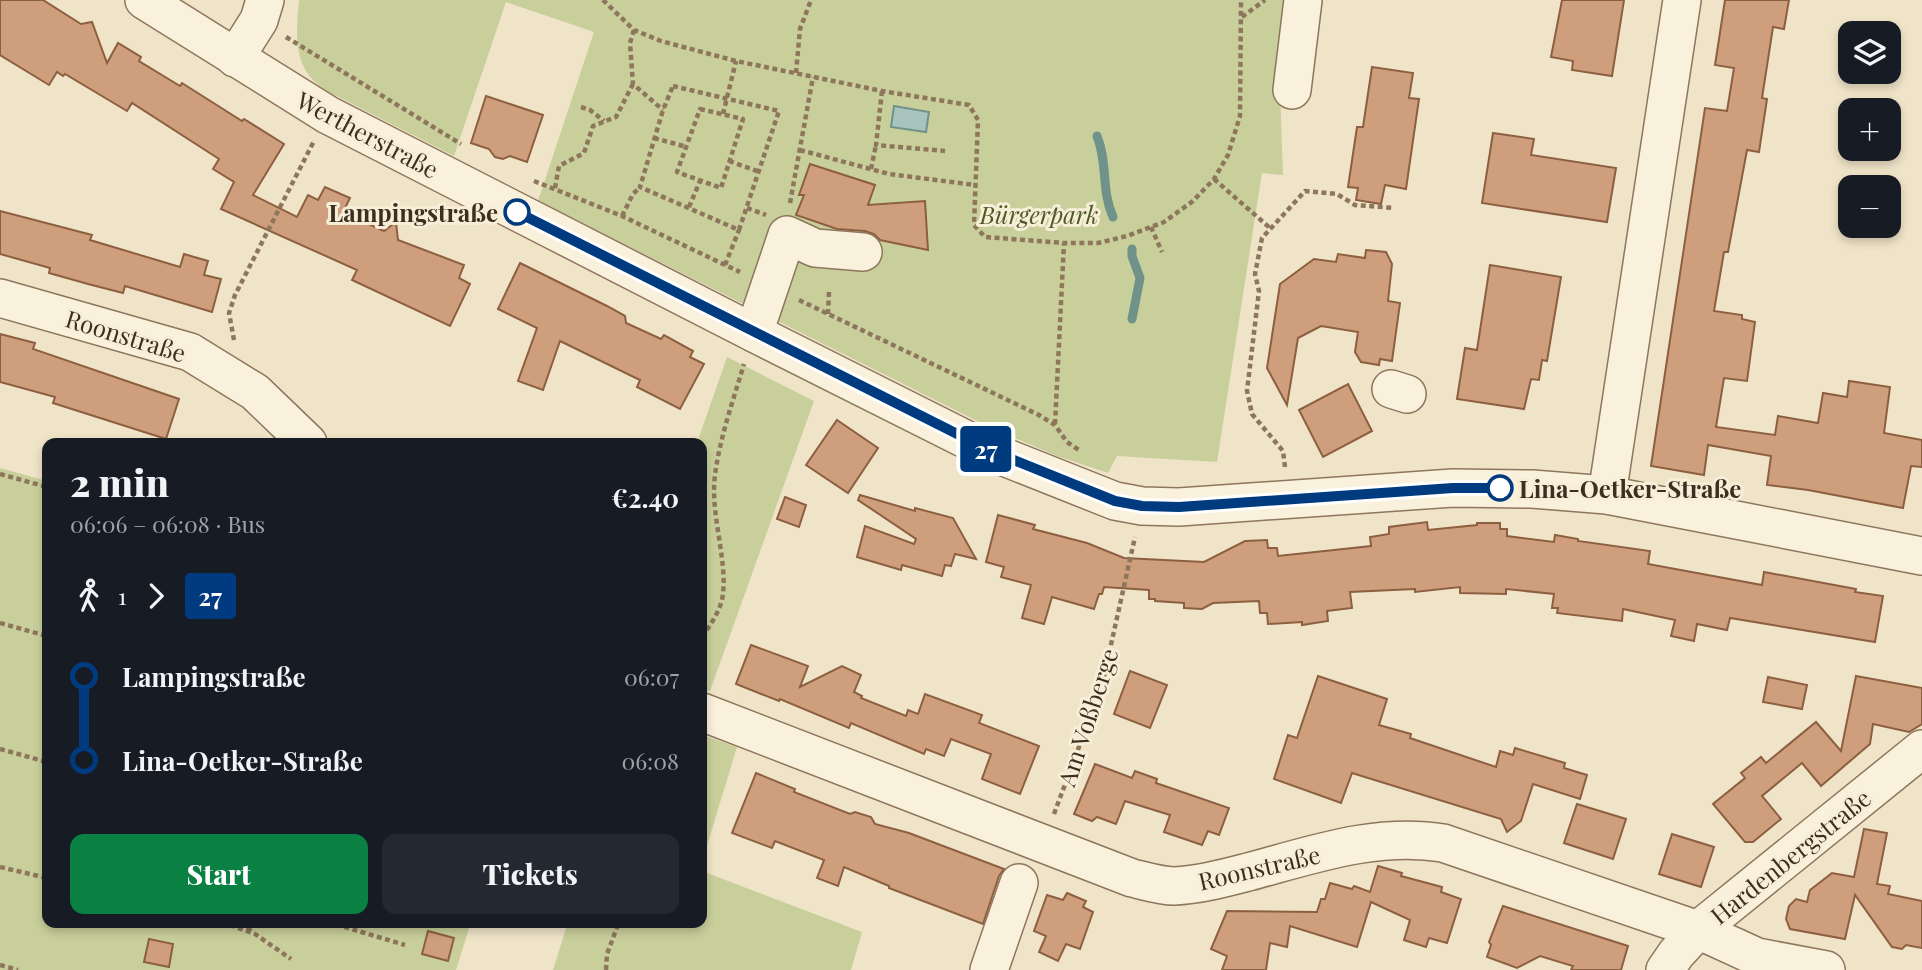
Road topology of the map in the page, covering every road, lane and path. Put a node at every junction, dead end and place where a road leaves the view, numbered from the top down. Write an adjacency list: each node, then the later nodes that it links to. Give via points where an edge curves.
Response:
1 (144, 0): 11 (street, Wertherstraße)
2 (603, 0): 10 (path)
3 (811, 0): 13 (path, via 800,29)
4 (1241, 0): 9 (path)
5 (1265, 0): 9 (path)
6 (1682, 0): 59 (street)
7 (1315, 1): 16 (street)
8 (262, 10): 11 (street); 27 (path, via 340,72)
9 (1242, 17): 34 (path, via 1240,116 1228,155)
10 (634, 30): 12 (path); 15 (path, via 630,43)
11 (235, 58): 22 (street, Wertherstraße)
12 (736, 61): 13 (path); 18 (path)
13 (796, 74): 14 (path)
14 (813, 77): 17 (path); 28 (path)
15 (634, 85): 20 (path); 23 (path, via 616,117)
16 (1292, 90)
17 (882, 91): 25 (path); 36 (path, via 969,105 978,120)
18 (728, 97): 20 (path, via 673,86); 21 (path); 32 (path, via 779,111)
19 (581, 107): 23 (path)
20 (663, 110): 24 (path)
21 (723, 114): 26 (path, via 700,108); 30 (path, via 743,119)
22 (328, 115): 52 (path); 55 (street, Wertherstraße)
23 (605, 121): 38 (path, via 593,126 584,153 559,166)
24 (654, 138): 26 (path); 37 (path)
25 (876, 145): 29 (path); 31 (path)
26 (687, 147): 35 (path, via 677,172)
27 (468, 149)
28 (800, 150): 31 (path); 41 (path)
29 (945, 151)
30 (729, 161): 32 (path); 35 (path, via 721,188)
31 (871, 169): 36 (path)
32 (760, 172): 45 (path)
33 (524, 176): 38 (path)
34 (1214, 179): 43 (path, via 1194,201); 44 (path)
35 (700, 181): 39 (path)
36 (975, 185): 46 (path, via 974,225 985,237)
37 (640, 187): 39 (path); 42 (path)
38 (555, 188): 42 (path)
39 (689, 207): 45 (path)
40 (1394, 208): 44 (path, via 1355,205 1337,194 1305,191)
41 (789, 209)
42 (622, 216): 49 (path)
43 (1151, 227): 46 (path, via 1098,243); 48 (path)
44 (1270, 228): 60 (path, via 1262,238 1255,274 1259,291 1247,391 1252,414 1283,451)
45 (739, 230): 49 (path)
46 (1065, 243): 54 (path, via 1055,425)
47 (863, 252): 50 (street, via 815,248 787,235)
48 (1163, 252)
49 (725, 265): 50 (path)
50 (770, 286): 54 (path); 55 (street)
51 (829, 292): 54 (path)
52 (235, 295)
53 (0, 299): 56 (street, Roonstraße, via 190,352 255,392)
54 (828, 314)
55 (754, 334): 61 (street, Wertherstraße, via 989,450 1115,501); 64 (path, via 722,437 715,477 723,594)
56 (303, 438)
57 (0, 474): 58 (path)
58 (42, 486)
59 (1607, 495): 60 (street, Wertherstraße, via 1453,488); 62 (street, Wertherstraße)
60 (1288, 500): 61 (street, Wertherstraße)
61 (1142, 506): 70 (path, Am Voßberge, via 1102,685 1051,821)
62 (1922, 556)
63 (0, 624): 65 (path)
64 (707, 630)
65 (42, 635)
66 (707, 714): 70 (street, Roonstraße)
67 (0, 749): 69 (path)
68 (1922, 749): 78 (street, Hardenbergstraße)
69 (42, 760)
70 (1035, 840): 78 (street, Roonstraße, via 1132,878 1173,886 1222,879 1354,844 1422,839)
71 (0, 867): 72 (path)
72 (42, 877)
73 (1019, 883): 85 (street)
74 (239, 928): 79 (path)
75 (249, 928): 79 (path)
76 (348, 928): 80 (path)
77 (617, 928): 84 (path)
78 (1698, 930): 86 (street, Hardenbergstraße); 87 (street, Roonstraße, via 1757,957)
79 (256, 934): 81 (path)
80 (405, 945)
81 (291, 959)
82 (0, 965): 83 (path)
83 (18, 970)
84 (606, 970)
85 (989, 970)
86 (1665, 970)
87 (1826, 970)

